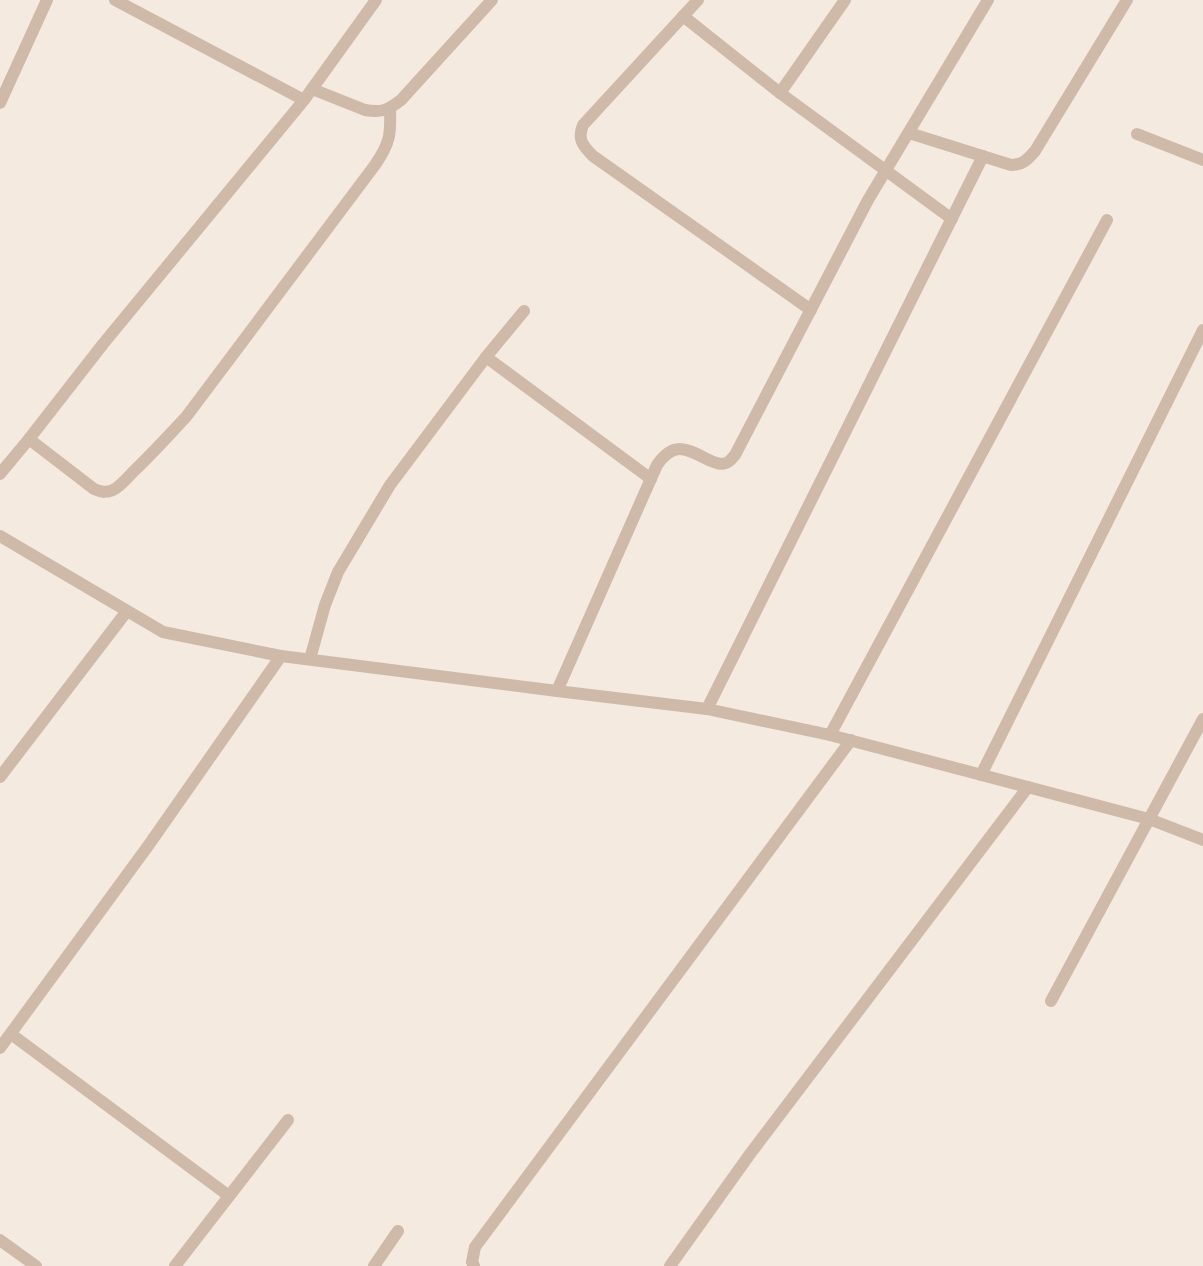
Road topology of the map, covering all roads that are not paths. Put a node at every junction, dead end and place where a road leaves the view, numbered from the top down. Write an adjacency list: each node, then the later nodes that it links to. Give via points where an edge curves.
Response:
1 (47, 0): 13 (street)
2 (115, 0): 12 (street)
3 (376, 0): 10 (street)
4 (492, 0): 14 (street, via 402,100)
5 (698, 0): 9 (street)
6 (845, 0): 11 (street)
7 (988, 0): 15 (street)
8 (1127, 0): 17 (street, via 1029,158 1024,163 1011,165)
9 (683, 16): 11 (street); 22 (street, via 583,125 580,138 593,156)
10 (312, 89): 12 (street); 14 (street, via 373,112)
11 (780, 93): 19 (street)
12 (304, 100): 26 (street)
13 (0, 103)
14 (390, 108): 26 (street, via 389,138 375,165 186,416 120,485 107,492 94,489)
15 (909, 133): 17 (street); 19 (street)
16 (1137, 134): 18 (street)
17 (983, 156): 20 (street)
18 (1203, 160)
19 (886, 171): 20 (street); 22 (street)
20 (952, 219): 34 (street)
21 (1108, 220): 36 (street)
22 (811, 310): 28 (street, via 735,456 724,464 685,449 676,449 662,457)
23 (524, 311): 25 (street)
24 (1203, 330): 38 (street)
25 (486, 357): 28 (street); 32 (street, via 390,485 338,572)
26 (29, 439): 27 (street)
27 (0, 474)
28 (651, 478): 33 (street)
29 (0, 536): 30 (street)
30 (127, 611): 31 (street, via 163,632); 39 (street)
31 (281, 656): 32 (street); 44 (street)
32 (310, 659): 33 (street)
33 (557, 691): 34 (street)
34 (708, 709): 36 (street)
35 (1203, 718): 41 (street)
36 (830, 735): 37 (street)
37 (850, 740): 38 (street); 53 (street, via 475,1247)
38 (981, 775): 40 (street)
39 (0, 777)
40 (1028, 787): 41 (street); 54 (street, via 756,1146)
41 (1149, 819): 42 (street); 43 (street)
42 (1203, 840)
43 (1051, 1002)
44 (11, 1034): 45 (street); 47 (street)
45 (0, 1048)
46 (288, 1120): 47 (street)
47 (229, 1196): 51 (street)
48 (398, 1231): 52 (street)
49 (0, 1240): 50 (street)
50 (36, 1266)
51 (175, 1266)
52 (374, 1266)
53 (474, 1266)
54 (670, 1266)

